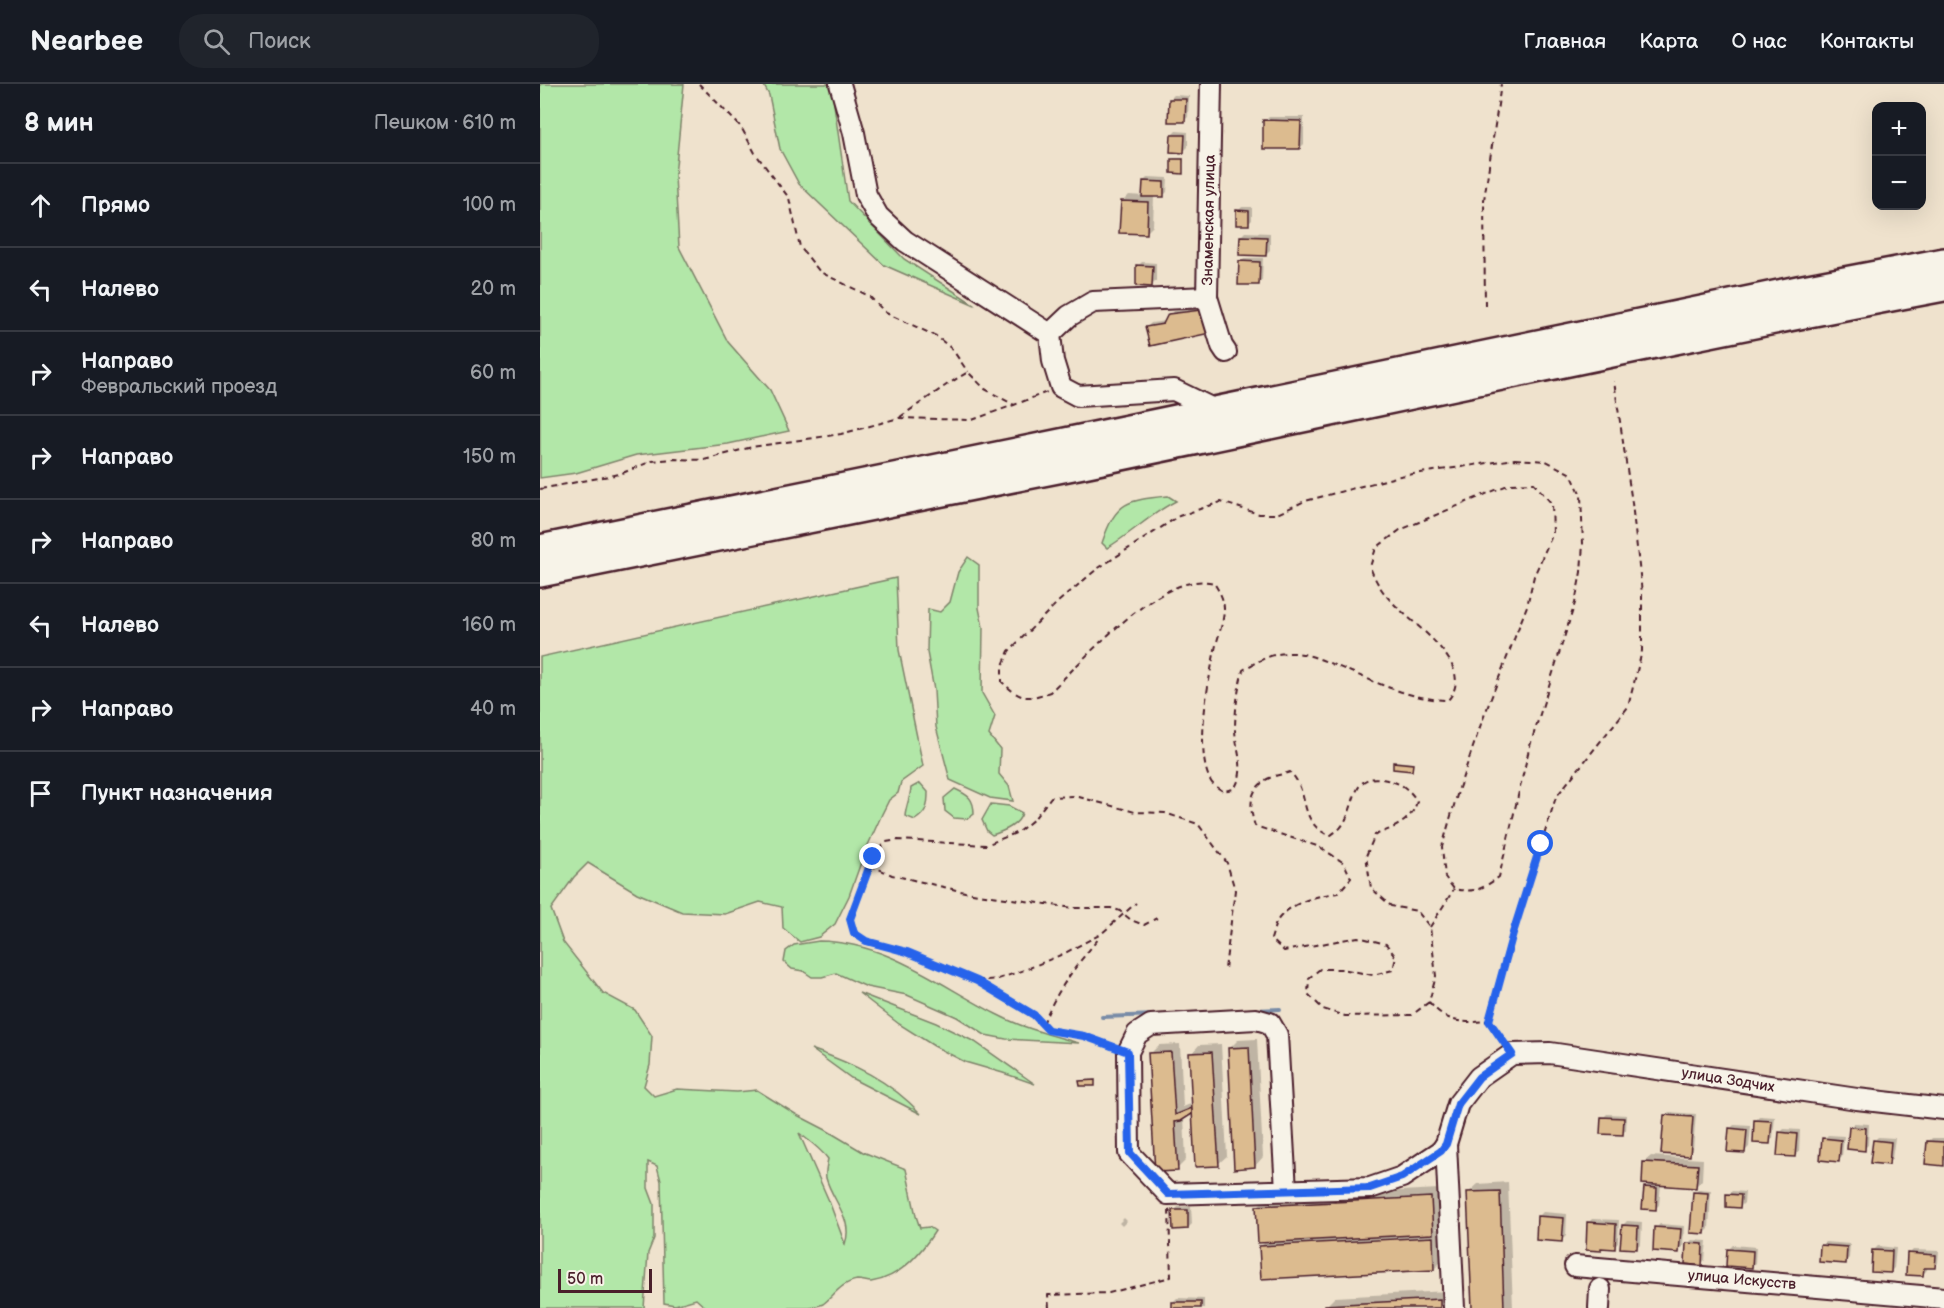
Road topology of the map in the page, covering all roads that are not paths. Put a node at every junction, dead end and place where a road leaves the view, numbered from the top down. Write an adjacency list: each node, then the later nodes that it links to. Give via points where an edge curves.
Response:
1 (840, 84): 6 (street, via 866,195 878,216 905,241)
2 (1211, 84): 5 (street, Знаменская улица)
3 (1944, 262): 8 (highway)
4 (1944, 287): 10 (highway)
5 (1207, 297): 6 (street, via 1093,302 1069,316); 7 (street, Знаменская улица)
6 (1050, 334): 8 (street, via 1061,387 1078,396 1174,390)
7 (1226, 352)
8 (1217, 411): 9 (highway)
9 (540, 549)
10 (540, 573)
11 (1944, 1109): 12 (street, улица Зодчих, via 1857,1100 1550,1053 1512,1054 1479,1077 1458,1104)
12 (1446, 1144): 13 (street, via 1402,1177 1370,1188); 16 (street)
13 (1286, 1190): 13 (street, via 1277,1035 1270,1023 1256,1019 1151,1025 1137,1034 1128,1052 1130,1153 1168,1194)
14 (1575, 1266): 15 (street, улица Искусств)
15 (1944, 1298)
16 (1454, 1308)

